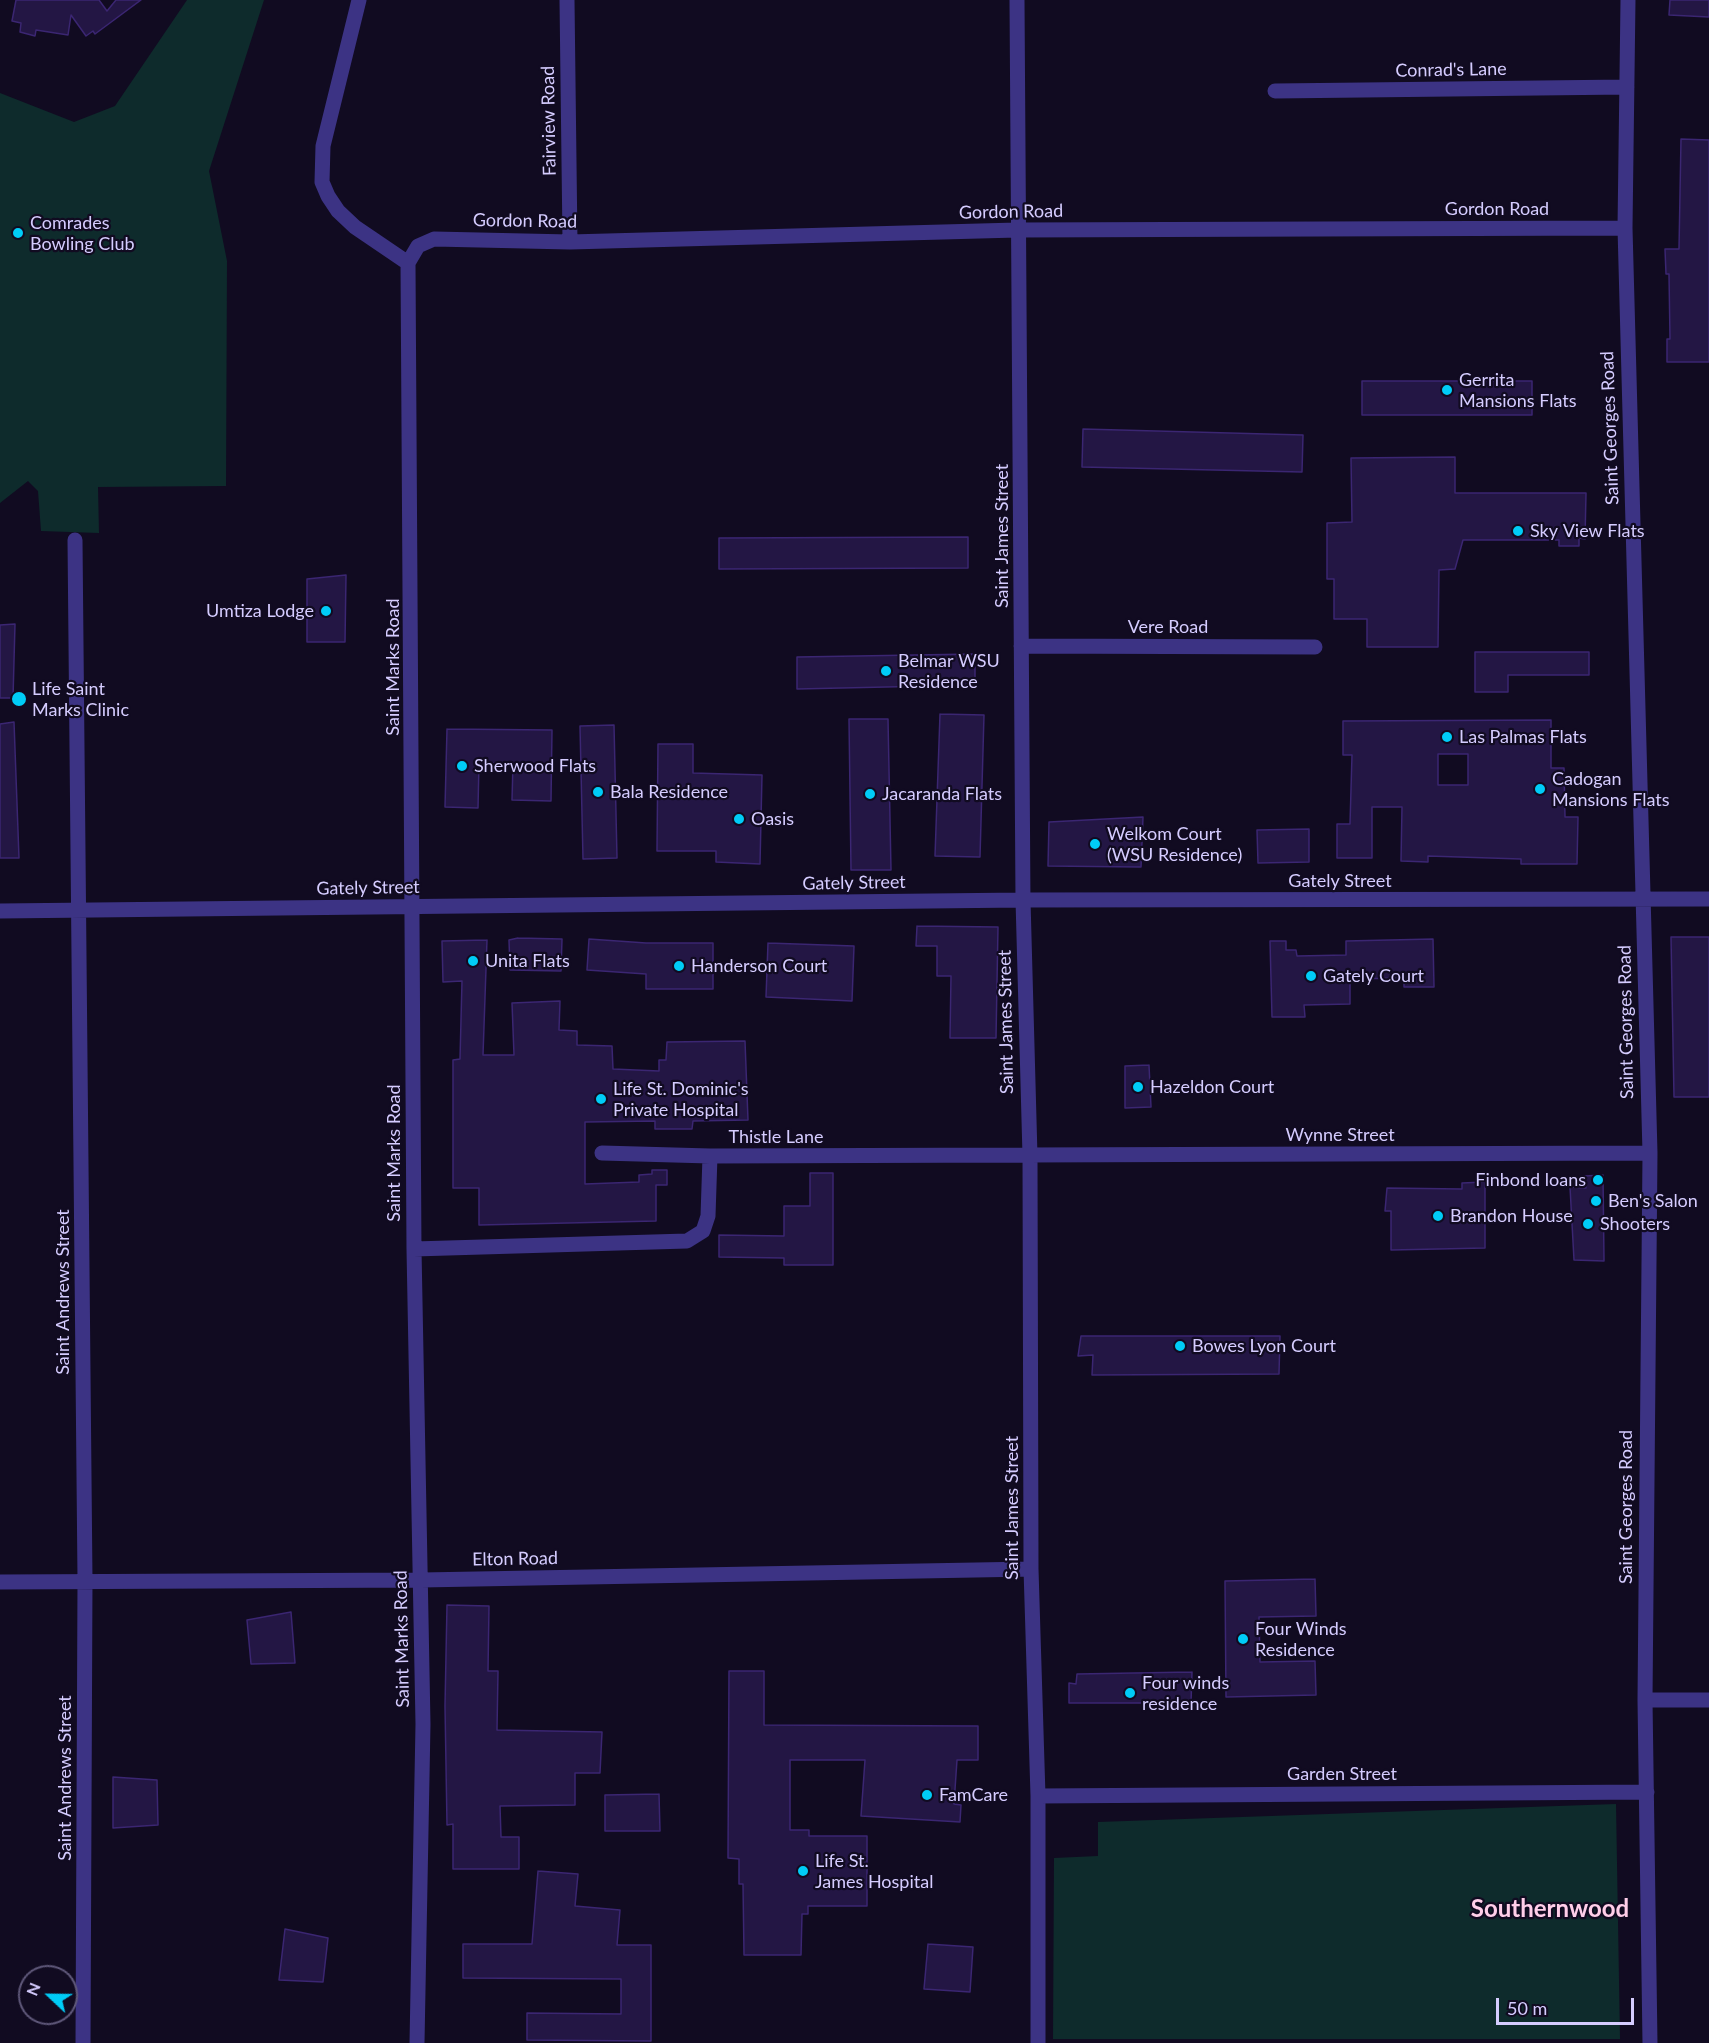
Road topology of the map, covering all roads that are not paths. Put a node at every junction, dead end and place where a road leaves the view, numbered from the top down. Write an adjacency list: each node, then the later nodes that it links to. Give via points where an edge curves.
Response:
1 (359, 0): 10 (street, via 323,146 322,182 338,211)
2 (567, 0): 9 (street, Fairview Road)
3 (1017, 0): 8 (street, Saint James Street)
4 (1628, 0): 5 (street, Saint Georges Road)
5 (1627, 87): 6 (street, Conrad's Lane); 7 (street, Saint Georges Road)
6 (1275, 91)
7 (1625, 228): 8 (street, Gordon Road); 16 (street, Saint Georges Road)
8 (1017, 230): 9 (street, Gordon Road); 12 (street, Saint James Street, via 1022,425)
9 (570, 242): 10 (street, Gordon Road, via 434,239 418,246)
10 (408, 263): 17 (street, Saint Marks Road)
11 (75, 540): 19 (street, Saint Andrews Street)
12 (1021, 646): 13 (street, Vere Road); 15 (street, Saint James Street)
13 (1316, 647)
14 (1709, 899): 16 (street, Gately Street)
15 (1023, 900): 16 (street, Gately Street); 17 (street, Gately Street); 22 (street, Saint James Street)
16 (1642, 901): 21 (street, Saint Georges Road)
17 (414, 908): 19 (street, Gately Street); 24 (street, Saint Marks Road)
18 (0, 911): 19 (street, Gately Street)
19 (80, 911): 26 (street, Saint Andrews Street)
20 (602, 1153): 23 (street)
21 (1650, 1153): 22 (street, Wynne Street); 29 (street, Saint Georges Road)
22 (1029, 1155): 23 (street, Thistle Lane); 25 (street, Saint James Street)
23 (710, 1156): 24 (street, Thistle Lane, via 708,1216 703,1231 687,1241)
24 (414, 1249): 27 (street, Saint Marks Road)
25 (1031, 1569): 27 (street, Elton Road); 32 (street, Saint James Street)
26 (85, 1580): 27 (street, Elton Road); 28 (street, Elton Road); 33 (street, Saint Andrews Street)
27 (421, 1580): 34 (street, Saint Marks Road, via 423,1724)
28 (0, 1582)
29 (1645, 1700): 30 (street); 31 (street, Saint Georges Road)
30 (1709, 1700)
31 (1647, 1792): 32 (street, Garden Street); 36 (street, Saint Georges Road)
32 (1038, 1796): 35 (street, Saint James Street)
33 (83, 2043)
34 (417, 2043)
35 (1038, 2043)
36 (1650, 2043)

